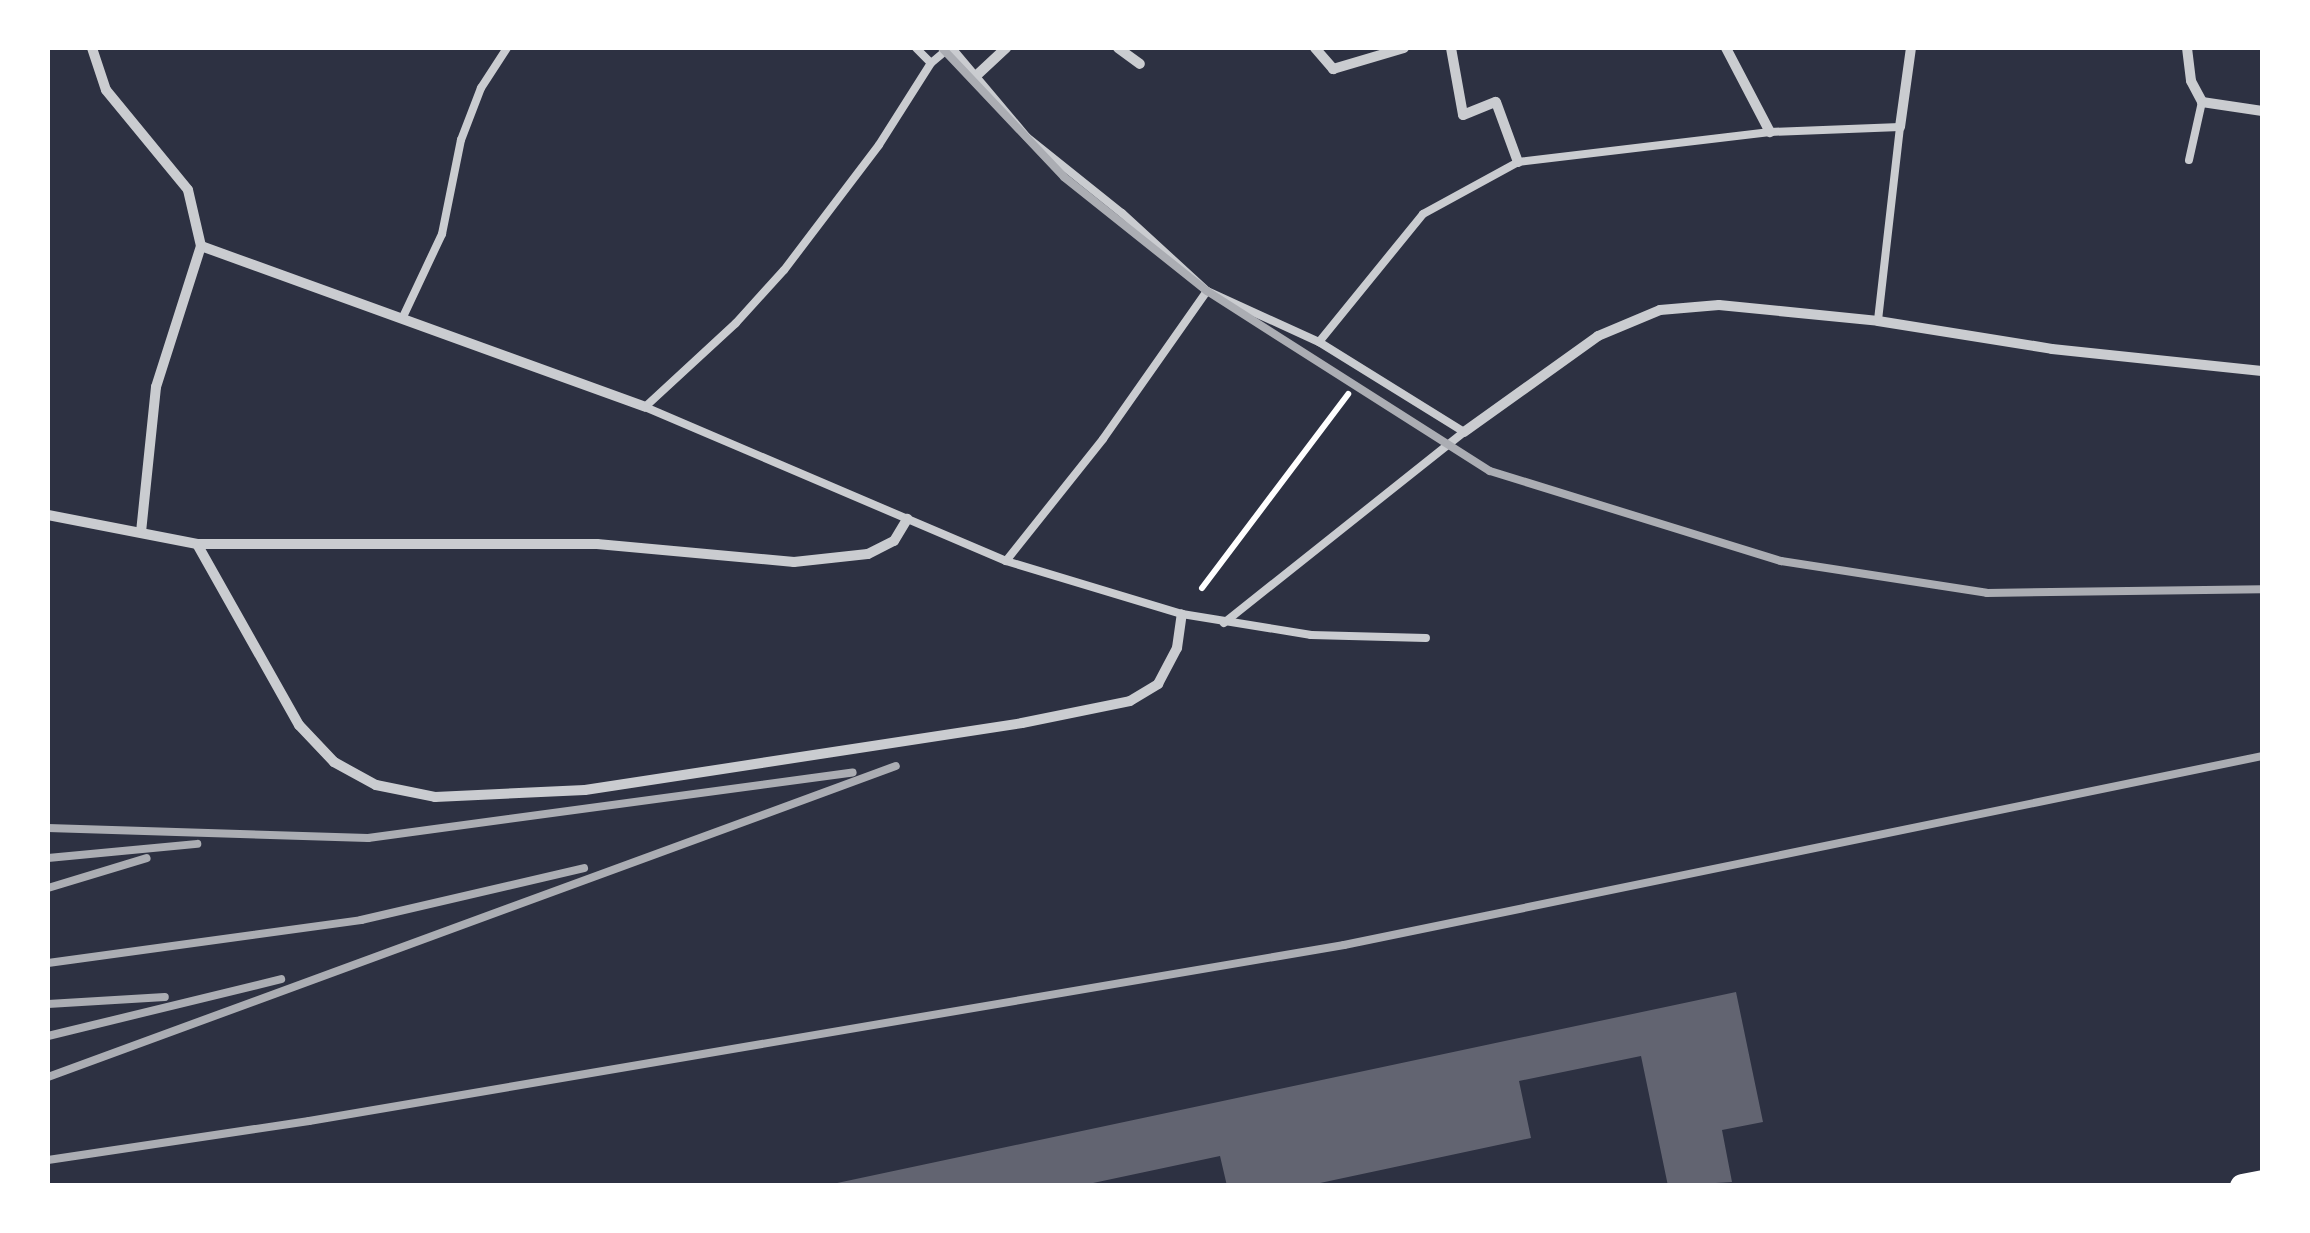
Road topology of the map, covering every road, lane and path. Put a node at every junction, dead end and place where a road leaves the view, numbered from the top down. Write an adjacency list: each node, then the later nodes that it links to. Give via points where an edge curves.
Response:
1 (92, 48): 22 (street, via 106,90 188,190)
2 (507, 48): 24 (lane, via 481,88 442,234)
3 (916, 48): 13 (lane)
4 (950, 48): 13 (lane); 15 (lane)
5 (1006, 48): 15 (street)
6 (1118, 48): 14 (street)
7 (1315, 48): 8 (street, via 1333,70)
8 (1404, 48)
9 (1451, 48): 21 (street, via 1463,115 1496,102)
10 (1726, 48): 19 (street)
11 (1910, 48): 18 (street)
12 (2186, 48): 16 (street)
13 (931, 63): 29 (lane, via 880,145 784,270)
14 (1140, 64)
15 (977, 75): 23 (lane, via 1027,138)
16 (2202, 102): 17 (street); 20 (lane)
17 (2262, 112)
18 (1900, 127): 19 (lane); 25 (lane)
19 (1770, 132): 21 (lane)
20 (2189, 160)
21 (1518, 162): 26 (lane, via 1422,214)
22 (202, 246): 24 (street); 33 (street, via 156,387)
23 (1207, 291): 26 (lane); 35 (lane)
24 (402, 318): 29 (street)
25 (1878, 320): 27 (street, via 2052,349); 30 (street, via 1719,305 1660,310 1598,336)
26 (1320, 342): 30 (lane)
27 (2262, 372)
28 (1354, 385): 36 (path)
29 (645, 406): 32 (lane)
30 (1464, 432): 37 (lane)
31 (48, 516): 33 (street)
32 (907, 520): 34 (street, via 894,540 868,554 826,561 598,544); 35 (lane)
33 (141, 532): 34 (street)
34 (197, 544): 36 (street, via 299,725 334,762 376,785 435,796 585,790 1130,701 1158,684 1176,648)
35 (1006, 562): 36 (lane)
36 (1182, 614): 37 (lane)
37 (1224, 623): 38 (lane, via 1311,635)
38 (1426, 638)
39 (2262, 1182): 40 (main road)
40 (2242, 1186)

